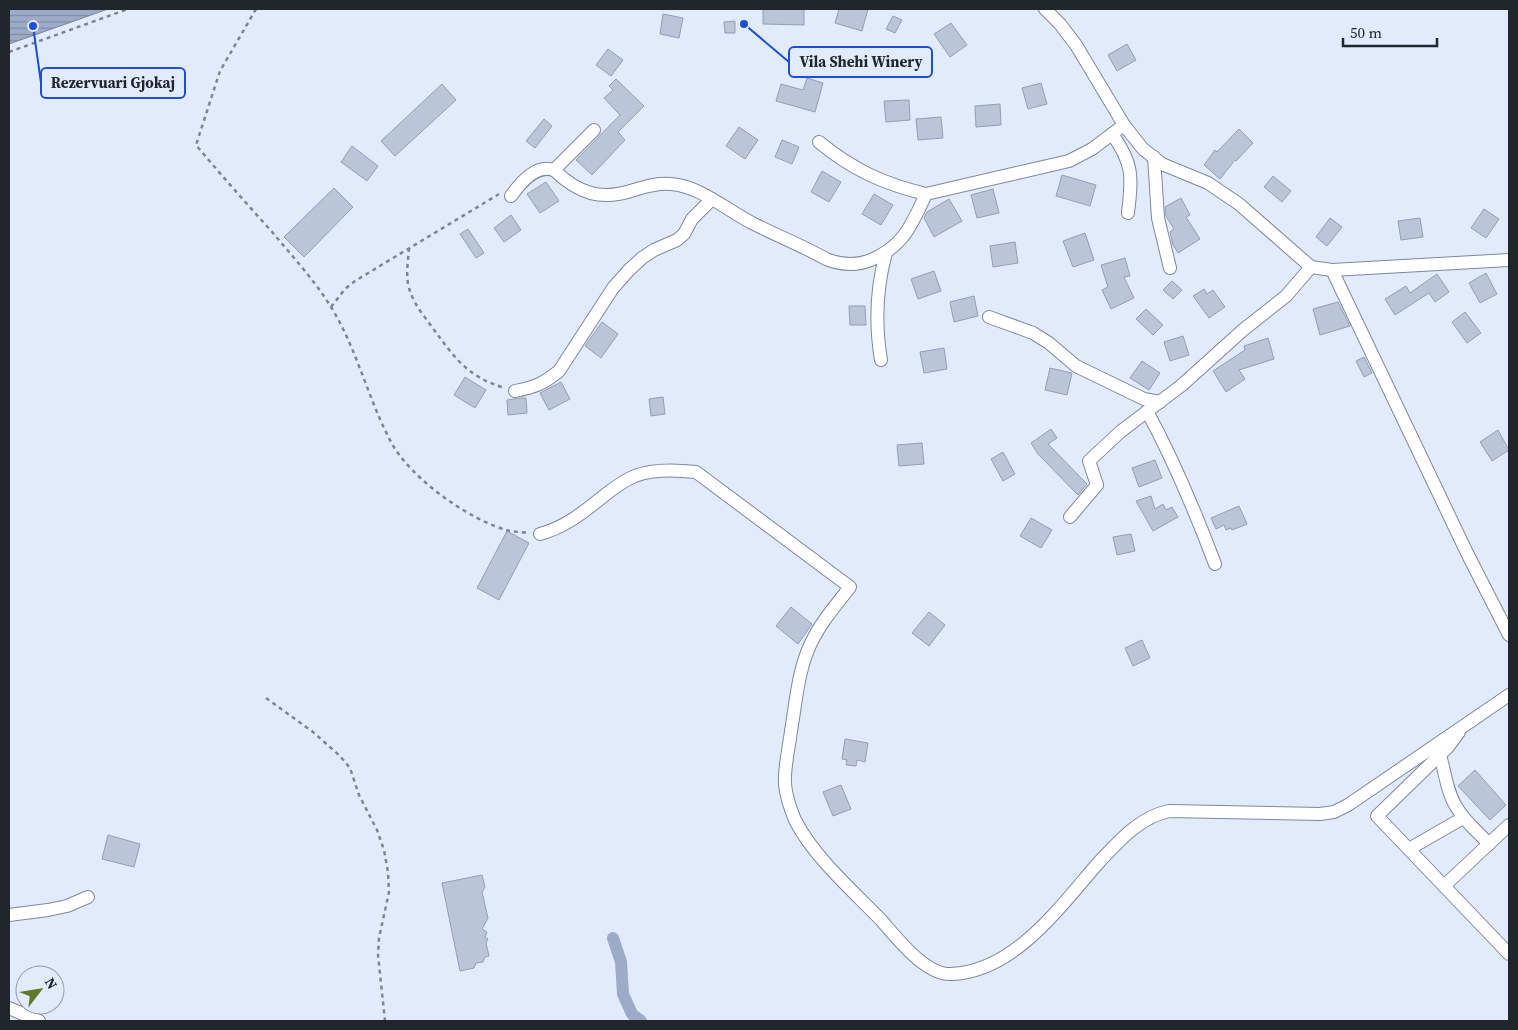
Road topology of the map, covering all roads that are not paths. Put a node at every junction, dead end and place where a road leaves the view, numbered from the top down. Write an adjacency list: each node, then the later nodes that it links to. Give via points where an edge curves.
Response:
1 (1046, 9): 2 (street, via 1076,45)
2 (1124, 125): 4 (street); 6 (street, via 1142,149)
3 (594, 130): 7 (street)
4 (1112, 134): 9 (street, via 1082,155 1063,163); 11 (street, via 1131,171)
5 (819, 142): 9 (street, via 869,175)
6 (1154, 157): 14 (street, via 1158,218); 15 (street, via 1162,164 1208,183 1239,204)
7 (554, 170): 8 (street, via 541,168); 10 (street, via 576,187 605,196 660,183 686,187)
8 (506, 194)
9 (926, 194): 12 (street, via 908,230)
10 (712, 199): 12 (street, via 754,224 838,264 864,263); 19 (street, via 692,219 678,240 654,250 629,270 613,288 559,371 535,387)
11 (1128, 213)
12 (886, 253): 18 (street, via 878,287)
13 (1509, 260): 16 (street)
14 (1170, 268)
15 (1311, 268): 16 (street); 20 (street, via 1286,296)
16 (1332, 270): 25 (street)
17 (989, 316): 20 (street, via 1050,342 1076,366 1099,378 1144,399)
18 (881, 360)
19 (515, 391)
20 (1160, 402): 21 (street)
21 (1147, 411): 22 (street, via 1089,461 1097,485); 24 (street, via 1170,452)
22 (1070, 517)
23 (540, 534): 27 (street, via 570,523 618,484 635,475 676,470 696,472 850,587 820,624 801,671 787,757 785,782 788,802 796,821 818,854 915,957 932,970 948,975 977,970 1019,947 1037,933 1115,845 1131,830 1157,814 1170,811 1334,812)
24 (1215, 564)
25 (1509, 635)
26 (1509, 694): 27 (street)
27 (1463, 726): 28 (street)
28 (1440, 755): 29 (street, via 1450,792); 32 (street, via 1377,816)
29 (1463, 818): 31 (street); 32 (street)
30 (1509, 824): 31 (street)
31 (1489, 844): 33 (street)
32 (1409, 849): 33 (street)
33 (1444, 886): 36 (street)
34 (88, 896): 35 (street, via 67,906)
35 (9, 915)
36 (1509, 954)
37 (9, 1008): 38 (street)
38 (39, 1021)

